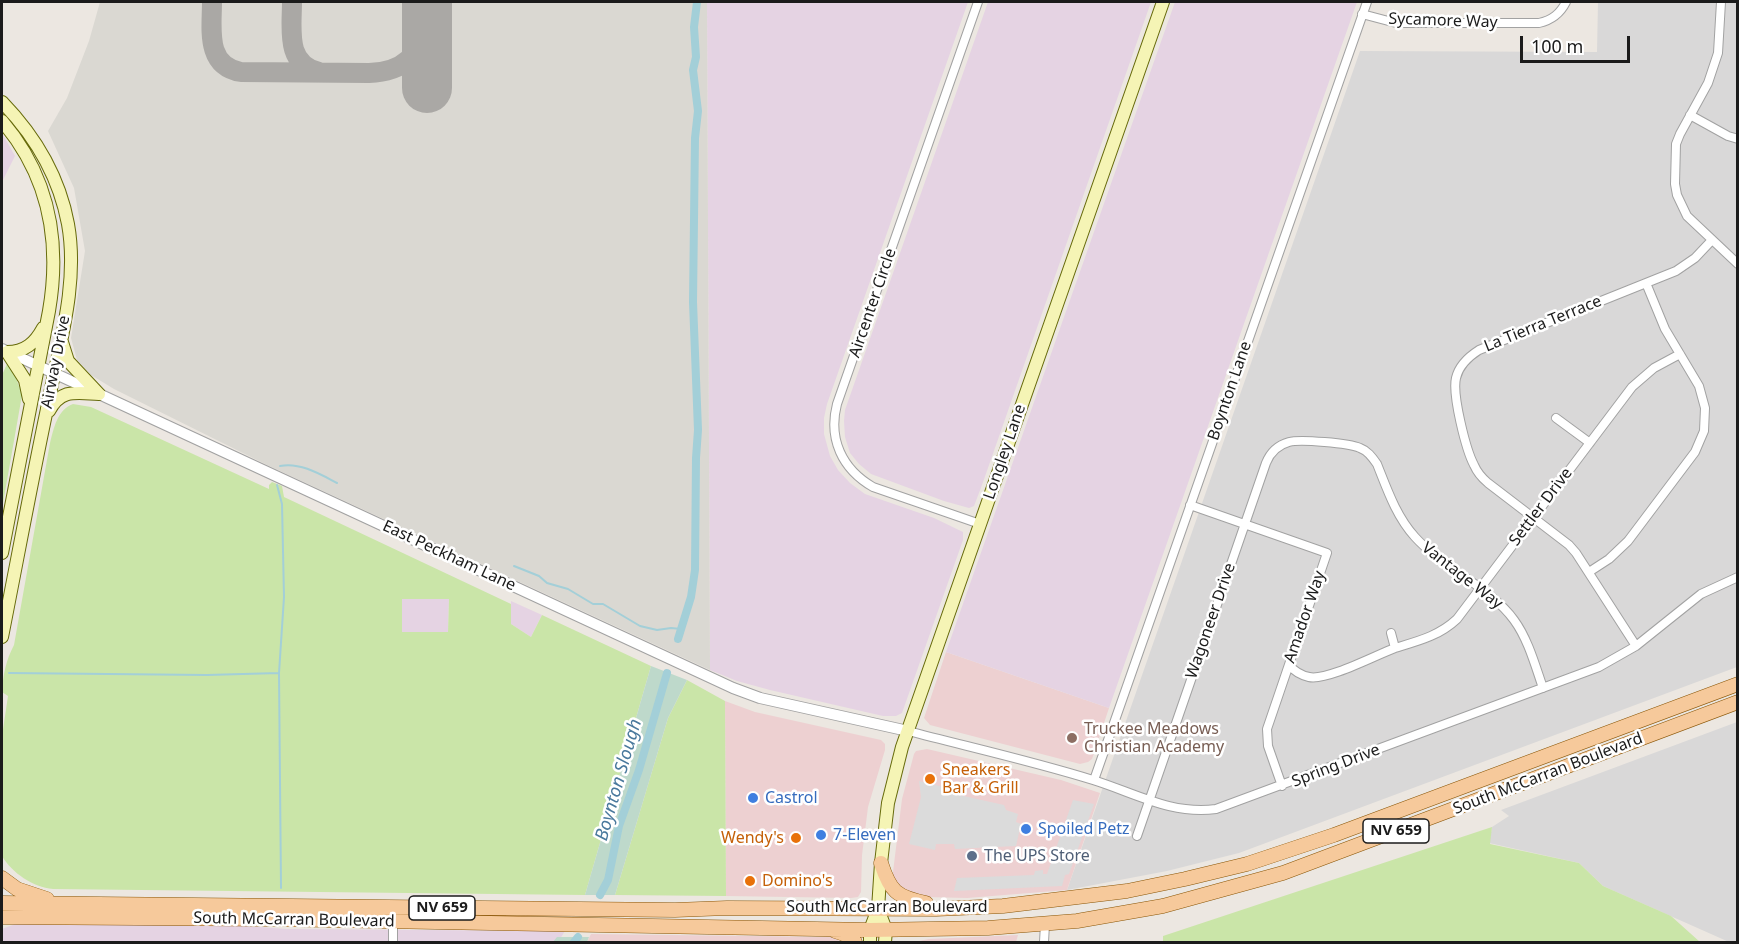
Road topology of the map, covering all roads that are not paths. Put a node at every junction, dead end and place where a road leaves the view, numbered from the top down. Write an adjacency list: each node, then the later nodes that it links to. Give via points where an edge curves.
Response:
1 (978, 2): 28 (street, Aircenter Circle, via 837,404 834,427 842,458 864,482)
2 (1163, 2): 28 (main road, Longley Lane)
3 (1367, 2): 6 (street, Boynton Lane)
4 (1566, 2): 6 (street, Sycamore Way, via 1558,14 1539,23 1396,23)
5 (1721, 2): 8 (street, via 1714,69)
6 (1362, 14): 26 (street, Boynton Lane)
7 (2, 102): 15 (main road, Airway Drive, via 44,157 63,200 72,265)
8 (1690, 115): 10 (street); 11 (street, via 1676,144 1675,184 1687,216)
9 (2, 121): 14 (main road, via 28,160 50,218 54,253)
10 (1737, 139)
11 (1712, 240): 12 (street); 13 (street, La Tierra Terrace, via 1686,266)
12 (1737, 264)
13 (1646, 283): 17 (street); 27 (street, La Tierra Terrace, via 1479,350 1460,369 1456,397 1469,455 1488,483)
14 (48, 318): 16 (main road, via 29,346 20,351); 18 (main road)
15 (61, 335): 19 (main road, Airway Drive); 20 (main road, via 68,361)
16 (4, 351): 18 (street, East Peckham Lane); 22 (main road, via 27,384)
17 (1680, 354): 24 (street, Settler Drive, via 1642,377); 31 (street, via 1703,397 1706,420 1700,441 1628,541)
18 (39, 366): 19 (street, East Peckham Lane); 22 (main road)
19 (54, 373): 20 (street, East Peckham Lane); 23 (main road, Airway Drive)
20 (99, 394): 23 (main road, via 63,394); 42 (street, East Peckham Lane, via 733,688 760,698)
21 (1556, 418): 24 (street)
22 (28, 419): 30 (main road, Airway Drive)
23 (44, 420): 35 (main road, Airway Drive)
24 (1590, 443): 27 (street, Settler Drive)
25 (1279, 446): 29 (street, Wagoneer Drive, via 1266,463); 33 (street, Vantage Way, via 1297,441 1351,445 1366,451 1377,464 1406,527 1425,547)
26 (1190, 506): 29 (street, Amador Way); 43 (street, Boynton Lane)
27 (1533, 518): 31 (street, La Tierra Terrace, via 1569,545); 33 (street, Settler Drive)
28 (980, 524): 42 (main road, Longley Lane)
29 (1244, 524): 38 (street, Amador Way, via 1327,553); 45 (street, Wagoneer Drive)
30 (2, 553)
31 (1589, 573): 36 (street, La Tierra Terrace)
32 (1737, 577): 36 (street, Spring Drive, via 1701,594)
33 (1480, 589): 37 (street, Settler Drive, via 1449,627); 40 (street, Vantage Way, via 1515,621)
34 (1391, 633): 37 (street)
35 (2, 637)
36 (1636, 646): 40 (street, Spring Drive, via 1599,667)
37 (1395, 648): 38 (street, Settler Drive, via 1324,677 1302,675)
38 (1289, 664): 44 (street, Amador Way, via 1267,737)
39 (1737, 684): 52 (main road, South McCarran Boulevard / NV 659, via 1247,864 1127,891)
40 (1543, 688): 44 (street, Spring Drive)
41 (1737, 702): 56 (main road, South McCarran Boulevard / NV 659, via 1283,873 1163,906)
42 (908, 731): 43 (street, Spring Drive); 47 (main road, Longley Lane, via 888,803)
43 (1094, 780): 45 (street, Spring Drive)
44 (1282, 786): 45 (street, Spring Drive, via 1229,806 1202,811 1175,809)
45 (1150, 799): 46 (street, Wagoneer Drive)
46 (1137, 836)
47 (881, 862): 52 (main road, via 887,882 901,897); 53 (main road, Longley Lane)
48 (2, 878): 50 (main road, via 28,894)
49 (2, 903): 50 (main road, South McCarran Boulevard / NV 659)
50 (69, 904): 51 (main road, South McCarran Boulevard / NV 659)
51 (529, 908): 53 (main road, South McCarran Boulevard / NV 659); 55 (main road, via 486,915 408,914)
52 (960, 908): 53 (main road, South McCarran Boulevard / NV 659)
53 (878, 909): 59 (main road, Longley Lane); 60 (main road, Longley Lane)
54 (5, 918): 55 (main road, South McCarran Boulevard / NV 659)
55 (393, 921): 57 (main road, South McCarran Boulevard / NV 659); 61 (street)
56 (1045, 924): 58 (main road, South McCarran Boulevard / NV 659); 64 (street)
57 (827, 929): 59 (main road, South McCarran Boulevard / NV 659); 62 (main road)
58 (952, 930): 60 (main road, South McCarran Boulevard / NV 659); 63 (main road)
59 (870, 936): 60 (main road, South McCarran Boulevard / NV 659)
60 (885, 936)
61 (393, 942)
62 (855, 942)
63 (906, 942)
64 (1044, 942)

